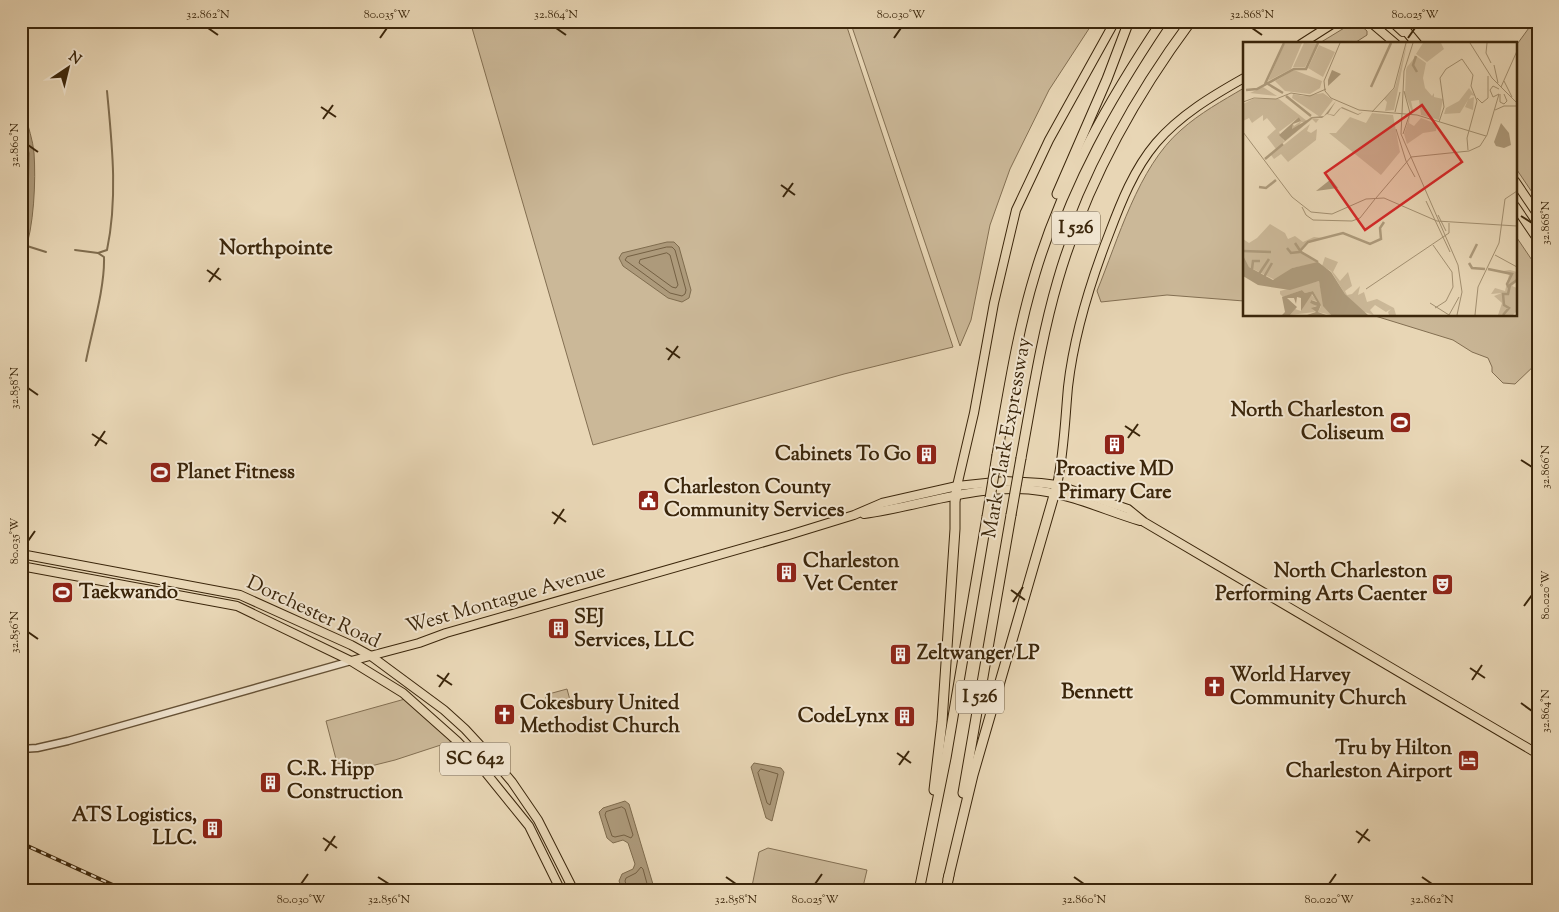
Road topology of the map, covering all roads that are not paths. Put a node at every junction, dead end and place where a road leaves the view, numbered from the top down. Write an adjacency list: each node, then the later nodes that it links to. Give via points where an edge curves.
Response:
1 (1115, 21): 19 (main road, via 1049,140 1016,210)
2 (1129, 21): 18 (highway, via 1048,217 1036,255)
3 (1162, 21): 18 (highway, Mark Clark Expressway / I 526, via 1119,87 1074,172)
4 (1191, 21): 28 (highway, Mark Clark Expressway / I 526, bridge, via 1118,136 1072,237 1047,320)
5 (1337, 21): 9 (main road)
6 (1369, 21): 10 (main road)
7 (1391, 21): 11 (main road)
8 (1398, 21): 12 (highway)
9 (1304, 42)
10 (1394, 42)
11 (1414, 42)
12 (1414, 42)
13 (1243, 79): 20 (main road, via 1177,122 1156,144 1135,173 1117,212 1097,264 1075,344 1068,387 1063,461)
14 (1516, 182): 16 (main road)
15 (1516, 207): 17 (main road)
16 (1538, 215)
17 (1538, 240)
18 (1032, 283): 27 (highway, Mark Clark Expressway / I 526, bridge, via 1014,362 946,758)
19 (956, 490): 20 (main road, West Montague Avenue); 23 (main road, West Montague Avenue, via 883,511 854,515); 27 (highway, via 942,722)
20 (1056, 490): 26 (main road, West Montague Avenue, via 1144,522); 28 (highway, via 973,775)
21 (21, 554): 23 (main road, Dorchester Road / SC 642, via 240,595)
22 (21, 566): 24 (main road, Dorchester Road / SC 642, via 237,606)
23 (371, 656): 24 (main road, West Montague Avenue); 30 (main road, Dorchester Road / SC 642, via 444,710 490,756 538,820)
24 (351, 661): 25 (street, West Montague Avenue, via 68,741); 29 (main road, Dorchester Road / SC 642, via 403,693 478,763 528,826)
25 (21, 749)
26 (1538, 754)
27 (928, 840): 31 (highway, Mark Clark Expressway / I 526)
28 (948, 879): 32 (highway, Mark Clark Expressway / I 526)
29 (561, 891)
30 (574, 891)
31 (919, 891)
32 (946, 891)

